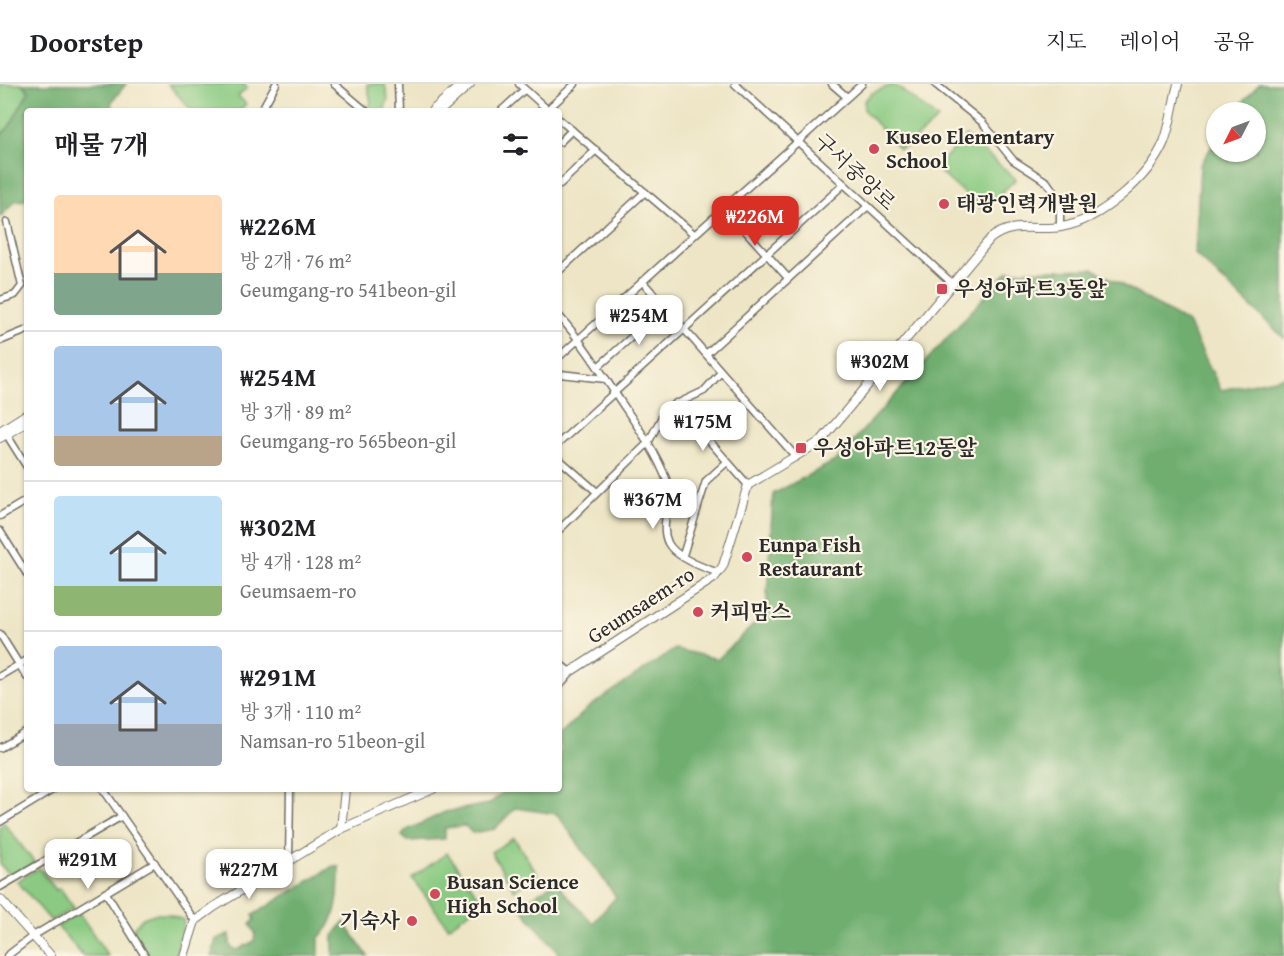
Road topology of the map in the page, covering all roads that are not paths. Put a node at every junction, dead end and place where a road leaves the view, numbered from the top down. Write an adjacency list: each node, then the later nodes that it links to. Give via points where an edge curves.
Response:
1 (276, 84): 15 (street)
2 (334, 84): 16 (street)
3 (398, 84): 17 (street)
4 (462, 84): 18 (main road)
5 (470, 84): 19 (main road)
6 (519, 84): 13 (street)
7 (575, 84): 22 (street)
8 (735, 84): 26 (street, 구서중앙로)
9 (832, 84): 14 (street)
10 (862, 84): 14 (street)
11 (935, 84): 34 (street, via 982,122 1013,160 1047,182 1060,201)
12 (1178, 84): 34 (main road, via 1164,141 1148,168 1100,212)
13 (524, 90): 20 (street); 21 (street)
14 (847, 97): 26 (street)
15 (263, 108)
16 (362, 108)
17 (399, 108)
18 (435, 108)
19 (443, 108)
20 (504, 108)
21 (544, 108)
22 (550, 108)
23 (562, 122): 24 (street)
24 (572, 130): 25 (street); 27 (street)
25 (562, 140)
26 (798, 141): 29 (street, 구서중앙로); 32 (street)
27 (596, 150): 28 (street); 30 (street)
28 (562, 182)
29 (844, 184): 31 (street, 구서중앙로); 36 (street)
30 (645, 192): 35 (street); 37 (street)
31 (868, 206): 38 (street); 40 (street, 구서중앙로)
32 (724, 207): 35 (street); 36 (street)
33 (7, 222): 41 (street, via 22,286 15,295)
34 (1060, 227): 40 (main road, via 1004,230 990,239)
35 (694, 234): 39 (street)
36 (766, 254): 38 (street); 44 (street)
37 (562, 268)
38 (788, 278): 49 (street)
39 (642, 281): 42 (street); 46 (street)
40 (953, 284): 61 (main road, via 827,435)
41 (0, 300)
42 (664, 307): 44 (street); 50 (street)
43 (562, 319): 46 (street)
44 (684, 329): 49 (street); 54 (street)
45 (24, 331): 47 (street)
46 (579, 339): 48 (street); 50 (street)
47 (0, 341)
48 (562, 354)
49 (706, 354): 51 (street)
50 (598, 368): 53 (street)
51 (721, 372): 55 (street, via 704,391); 61 (street)
52 (562, 374): 53 (street)
53 (606, 379): 54 (street)
54 (615, 393): 59 (street); 60 (street)
55 (676, 403): 60 (street, via 666,409); 63 (street)
56 (24, 416): 58 (main road)
57 (24, 423): 58 (main road)
58 (2, 433): 64 (street)
59 (562, 440)
60 (648, 443): 66 (street); 71 (street, via 670,492 664,524 668,543)
61 (796, 457): 65 (main road)
62 (562, 461): 66 (street)
63 (727, 462): 65 (street); 71 (street, via 706,480)
64 (24, 463)
65 (748, 485): 73 (main road, Geumsaem-ro)
66 (597, 492): 69 (street)
67 (24, 502): 68 (street)
68 (0, 516)
69 (562, 524)
70 (0, 531): 72 (street)
71 (683, 555): 73 (street)
72 (24, 569)
73 (719, 573): 79 (main road, Geumsaem-ro)
74 (0, 634): 76 (street)
75 (24, 662): 76 (street)
76 (19, 664): 78 (street); 80 (street)
77 (562, 666): 79 (street)
78 (24, 672)
79 (570, 672): 81 (main road, Geumsaem-ro)
80 (0, 676)
81 (562, 682)
82 (24, 734): 83 (street)
83 (0, 748)
84 (49, 792): 90 (street)
85 (105, 792): 89 (street)
86 (290, 792): 92 (street)
87 (345, 792): 91 (main road)
88 (426, 792): 91 (main road)
89 (122, 816): 93 (street); 94 (street)
90 (0, 822)
91 (341, 829): 92 (main road)
92 (289, 861): 97 (main road)
93 (155, 863): 95 (street); 97 (street)
94 (0, 887)
95 (106, 893): 98 (street); 101 (street)
96 (0, 899): 98 (main road)
97 (195, 921): 102 (main road)
98 (33, 936): 99 (street); 100 (main road)
99 (7, 956)
100 (51, 956)
101 (145, 956)
102 (184, 956)

